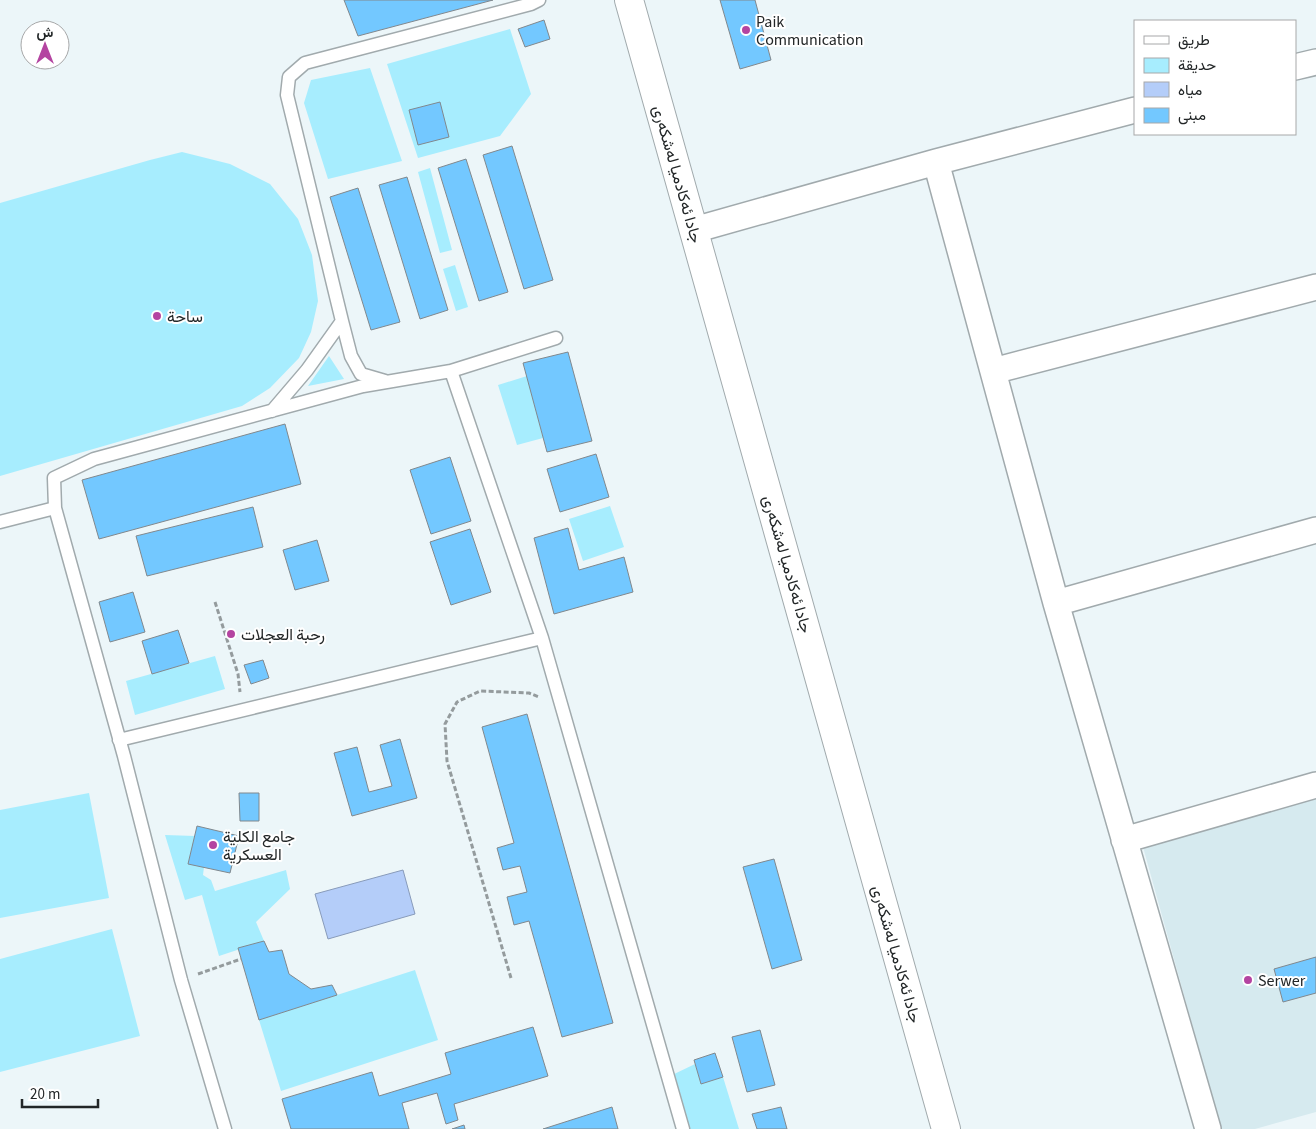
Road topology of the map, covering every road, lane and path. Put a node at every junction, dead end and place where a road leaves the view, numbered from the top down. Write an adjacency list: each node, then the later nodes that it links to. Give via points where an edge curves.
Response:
1 (540, 0): 9 (lane, via 305,63 289,77 287,95)
2 (629, 0): 7 (main road, جادا ئه‌كادميا له‌شكه‌رى)
3 (1316, 62): 4 (street)
4 (1296, 67)
5 (1134, 110): 6 (street)
6 (936, 162): 7 (street); 12 (street)
7 (694, 230): 31 (main road, جادا ئه‌كادميا له‌شكه‌رى)
8 (1316, 287): 12 (street)
9 (342, 321): 13 (lane, via 351,356 361,374); 14 (lane)
10 (556, 338): 11 (lane)
11 (451, 371): 13 (lane); 20 (lane)
12 (993, 371): 19 (street)
13 (387, 382): 14 (lane)
14 (272, 411): 15 (lane, via 94,459 54,478)
15 (55, 508): 16 (lane); 23 (lane)
16 (0, 522)
17 (1316, 530): 19 (street)
18 (215, 602): 22 (path, via 238,674 242,700)
19 (1056, 603): 25 (street)
20 (542, 638): 21 (lane); 22 (lane)
21 (562, 708): 27 (path, via 529,693 480,691 457,702 445,724 447,761); 30 (lane)
22 (219, 716): 23 (lane)
23 (119, 740): 28 (lane)
24 (1316, 785): 25 (street)
25 (1124, 840): 32 (street)
26 (242, 959): 28 (path)
27 (511, 978)
28 (181, 980): 29 (lane)
29 (225, 1129)
30 (683, 1129)
31 (946, 1129)
32 (1208, 1129)

